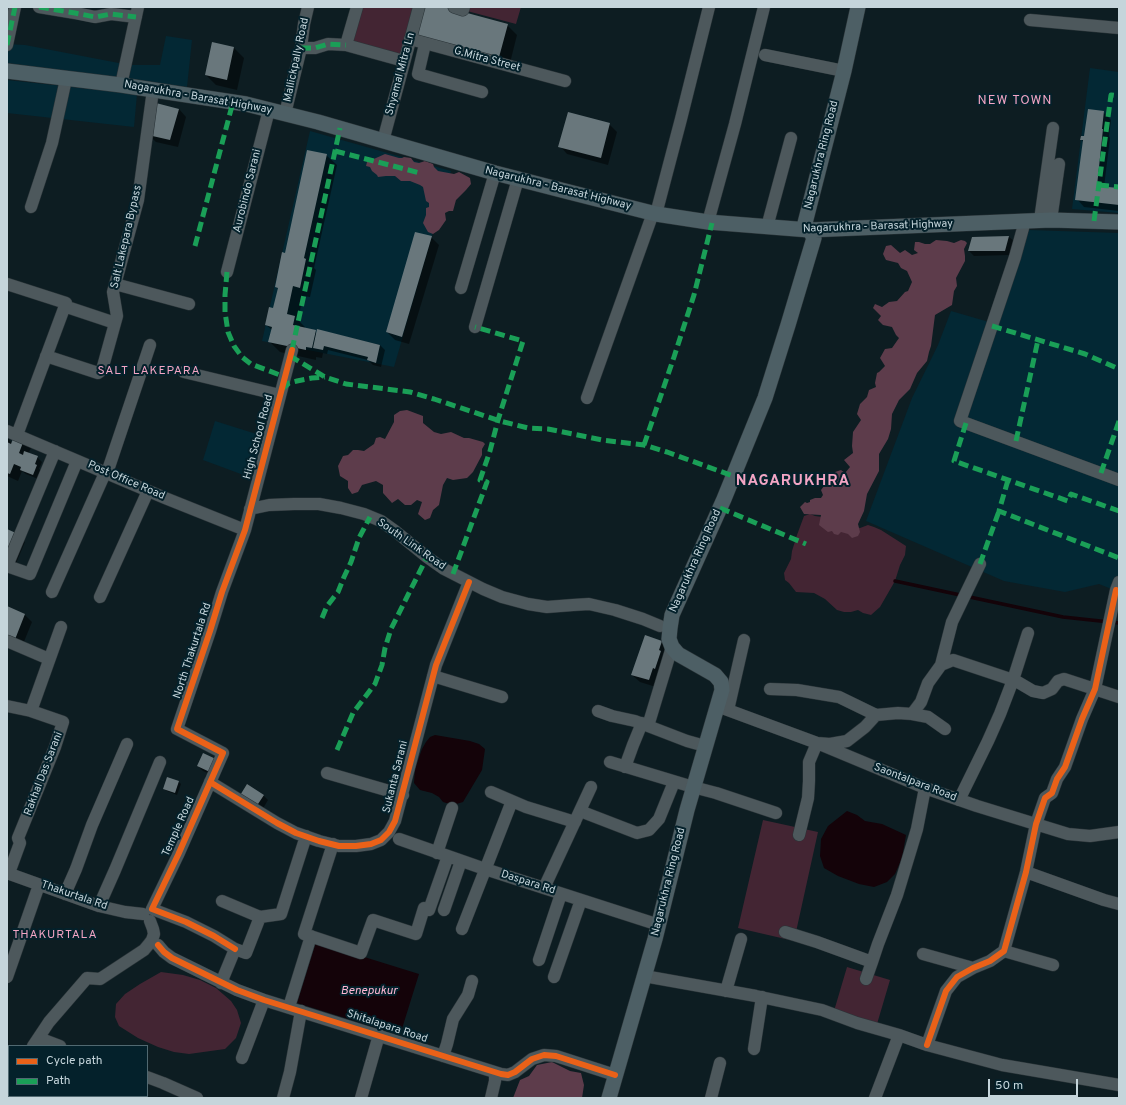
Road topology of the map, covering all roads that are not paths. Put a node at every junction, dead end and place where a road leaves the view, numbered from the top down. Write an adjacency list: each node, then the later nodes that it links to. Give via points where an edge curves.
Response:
1 (14, 7): 16 (street)
2 (39, 7): 11 (street, via 95,17)
3 (308, 7): 18 (street, Mallickpally Road)
4 (357, 7): 17 (street)
5 (420, 7): 14 (street, Shyamal Mitra Ln)
6 (454, 7): 7 (street, via 463,10)
7 (464, 7)
8 (709, 7): 37 (street)
9 (764, 7): 39 (street)
10 (858, 7): 22 (main road, Nagarukhra Ring Road)
11 (137, 12): 25 (street)
12 (1030, 20): 13 (street)
13 (1119, 28)
14 (410, 39): 15 (street, G.Mitra Street); 20 (street, Shyamal Mitra Ln)
15 (425, 44): 24 (street, G.Mitra Street); 27 (street, via 418,74)
16 (7, 45)
17 (346, 45): 18 (street, via 328,44 316,48); 20 (street)
18 (301, 48): 29 (street, Mallickpally Road)
19 (765, 55): 22 (street)
20 (404, 61): 32 (street, Shyamal Mitra Ln)
21 (7, 71): 23 (main road, Nagarukhra - Barasat Highway)
22 (844, 71): 42 (main road, Nagarukhra Ring Road, via 805,223)
23 (66, 79): 25 (main road, Nagarukhra - Barasat Highway); 36 (street, via 52,143)
24 (565, 81)
25 (120, 85): 26 (main road, Nagarukhra - Barasat Highway)
26 (153, 90): 28 (main road, Nagarukhra - Barasat Highway, via 246,104); 45 (street, Salt Lakepara Bypass, via 138,200)
27 (482, 92)
28 (269, 110): 29 (main road, Nagarukhra - Barasat Highway); 43 (street, Aurobindo Sarani)
29 (285, 114): 32 (main road, Nagarukhra - Barasat Highway)
30 (1053, 128): 38 (street)
31 (791, 138): 41 (street)
32 (383, 141): 34 (main road, Nagarukhra - Barasat Highway)
33 (1059, 164): 38 (street)
34 (495, 173): 35 (main road, Nagarukhra - Barasat Highway); 46 (street)
35 (518, 179): 37 (main road, Nagarukhra - Barasat Highway); 50 (street)
36 (31, 207)
37 (654, 213): 39 (main road, Nagarukhra - Barasat Highway); 56 (street)
38 (1039, 220): 40 (main road, Nagarukhra - Barasat Highway); 42 (main road, Nagarukhra - Barasat Highway); 61 (street, via 1015,256 960,421)
39 (708, 222): 41 (main road, Nagarukhra - Barasat Highway)
40 (1119, 222)
41 (767, 227): 42 (main road, Nagarukhra - Barasat Highway)
42 (809, 230): 71 (main road, Nagarukhra Ring Road, via 814,238 765,398)
43 (227, 272)
44 (7, 284): 48 (street, via 66,303)
45 (115, 284): 47 (street); 49 (street, Salt Lakepara Bypass)
46 (461, 288)
47 (189, 304)
48 (64, 306): 49 (street); 53 (street)
49 (115, 323): 53 (street, Salt Lakepara Bypass, via 102,370 98,373)
50 (475, 327)
51 (150, 344): 60 (street)
52 (292, 350): 55 (street, High School Road)
53 (46, 356): 57 (street)
54 (184, 372): 55 (street)
55 (280, 394): 63 (street, High School Road)
56 (587, 398)
57 (12, 433): 58 (street, Post Office Road)
58 (55, 451): 59 (street, Post Office Road); 66 (street)
59 (77, 461): 60 (street, Post Office Road); 66 (street, via 30,574)
60 (106, 473): 62 (street, Post Office Road); 69 (street)
61 (1119, 480)
62 (148, 491): 64 (street, Post Office Road); 70 (street)
63 (250, 509): 64 (street, High School Road); 67 (street, South Link Road, via 269,505 319,504 364,514 381,521 444,569)
64 (245, 530): 97 (street, North Thakurtala Rd, via 177,729)
65 (980, 564): 79 (street, via 952,622)
66 (7, 566)
67 (469, 582): 72 (street, South Link Road, via 502,597 528,604 547,607 589,604); 80 (street, Sukanta Sarani)
68 (1118, 586): 83 (street)
69 (52, 592)
70 (100, 597)
71 (672, 615): 72 (street); 77 (main road, Nagarukhra Ring Road)
72 (660, 626): 77 (street)
73 (61, 627): 78 (street)
74 (1028, 633): 81 (street)
75 (744, 640): 87 (street)
76 (7, 641): 78 (street)
77 (670, 643): 87 (main road, Nagarukhra Ring Road, via 678,654 716,675 721,682); 92 (street)
78 (49, 659): 89 (street)
79 (941, 664): 81 (street, via 953,660); 90 (street)
80 (433, 676): 84 (street); 108 (street, Sukanta Sarani)
81 (1013, 680): 83 (street, via 1033,691 1043,693 1064,679); 109 (street, via 988,741)
82 (770, 689): 91 (street, via 797,690 839,697)
83 (1095, 689): 85 (street); 115 (street, via 1065,767 1056,779 1052,793 1045,798)
84 (502, 697)
85 (1119, 697)
86 (7, 706): 89 (street)
87 (722, 708): 94 (street, Saontalpara Road); 96 (main road, Nagarukhra Ring Road)
88 (598, 710): 92 (street)
89 (31, 711): 126 (street, Rakhal Das Sarani, via 63,722 18,838 20,843)
90 (912, 714): 91 (street); 93 (street, via 928,718)
91 (876, 715): 94 (street, via 847,741)
92 (645, 724): 96 (street); 100 (street)
93 (945, 729)
94 (816, 743): 106 (street, Saontalpara Road); 117 (street, via 809,762 808,798)
95 (127, 744): 129 (street)
96 (705, 746): 105 (main road, Nagarukhra Ring Road)
97 (223, 753): 102 (street, Temple Road)
98 (160, 762): 134 (street)
99 (610, 762): 100 (street)
100 (625, 767): 103 (street)
101 (327, 772): 108 (street)
102 (210, 782): 118 (street, via 277,823); 136 (street, Temple Road)
103 (674, 782): 105 (street); 113 (street, via 659,818 649,830 637,832)
104 (591, 787): 113 (street)
105 (693, 788): 112 (street, via 724,795); 138 (main road, Nagarukhra Ring Road)
106 (925, 788): 109 (street, Saontalpara Road); 148 (street, via 917,829 897,895)
107 (491, 792): 110 (street)
108 (403, 795): 114 (street, Sukanta Sarani)
109 (959, 800): 115 (street, Saontalpara Road)
110 (512, 801): 113 (street, via 526,807); 124 (street)
111 (452, 808): 122 (street)
112 (776, 813)
113 (578, 816): 128 (street)
114 (395, 821): 119 (street, Sukanta Sarani); 120 (street, via 395,835)
115 (1036, 824): 116 (street, Saontalpara Road, via 1068,834 1090,836); 125 (street)
116 (1119, 832)
117 (799, 835)
118 (306, 836): 121 (street); 137 (street, via 281,914)
119 (381, 840): 120 (street, Daspara Rd); 121 (street, via 356,846)
120 (399, 840): 122 (street, Daspara Rd)
121 (334, 844): 141 (street, via 304,934)
122 (442, 854): 123 (street, Daspara Rd); 141 (street, via 429,910 424,908 416,934 373,920 361,953)
123 (462, 861): 124 (street, Daspara Rd); 135 (street)
124 (486, 869): 128 (street, Daspara Rd); 139 (street)
125 (1026, 872): 133 (street); 145 (street)
126 (8, 873): 127 (street, Thakurtala Rd)
127 (39, 885): 129 (street, Thakurtala Rd); 152 (street)
128 (544, 888): 130 (street, Daspara Rd)
129 (65, 894): 134 (street, Thakurtala Rd)
130 (561, 894): 131 (street, Daspara Rd); 147 (street)
131 (581, 900): 138 (street, Daspara Rd); 153 (street)
132 (222, 901): 137 (street)
133 (1119, 904)
134 (99, 906): 136 (street, Thakurtala Rd)
135 (444, 910)
136 (148, 915): 143 (street, via 153,929); 144 (street, Thakurtala Rd, via 186,922)
137 (260, 917): 144 (street, via 246,953)
138 (659, 925): 151 (main road, Nagarukhra Ring Road)
139 (462, 929)
140 (785, 932): 148 (street)
141 (311, 936): 160 (street)
142 (741, 939): 157 (street)
143 (153, 941): 156 (street, Shitalapara Road, via 172,958); 164 (street, via 144,950 100,979 87,978 49,1022)
144 (235, 949): 156 (street)
145 (1004, 951): 149 (street); 150 (street, via 990,961)
146 (923, 954): 150 (street)
147 (539, 960)
148 (872, 962): 154 (street)
149 (1053, 965)
150 (973, 968): 166 (street, via 957,977 946,990)
151 (644, 976): 157 (street); 172 (main road, Nagarukhra Ring Road)
152 (7, 977)
153 (554, 977)
154 (866, 979)
155 (472, 981): 168 (street, via 468,995 454,1019)
156 (220, 983): 159 (street, Shitalapara Road)
157 (726, 991): 158 (street)
158 (762, 997): 163 (street, via 822,1010); 167 (street)
159 (264, 1000): 160 (street, Shitalapara Road); 169 (street)
160 (289, 1007): 161 (street, Shitalapara Road)
161 (301, 1011): 162 (street, Shitalapara Road); 176 (street)
162 (379, 1035): 168 (street, Shitalapara Road); 177 (street)
163 (899, 1035): 166 (street); 181 (street)
164 (36, 1042): 165 (street)
165 (54, 1045)
166 (927, 1045): 174 (street, via 1002,1065)
167 (754, 1049)
168 (443, 1056): 171 (street, Shitalapara Road)
169 (242, 1058)
170 (720, 1063): 180 (street)
171 (495, 1072): 172 (street, Shitalapara Road, via 508,1075 532,1059 544,1055 556,1056); 178 (street)
172 (616, 1075): 179 (main road, Nagarukhra Ring Road)
173 (148, 1077): 175 (street)
174 (1119, 1085)
175 (197, 1098)
176 (283, 1098)
177 (361, 1098)
178 (491, 1098)
179 (609, 1098)
180 (711, 1098)
181 (875, 1098)

